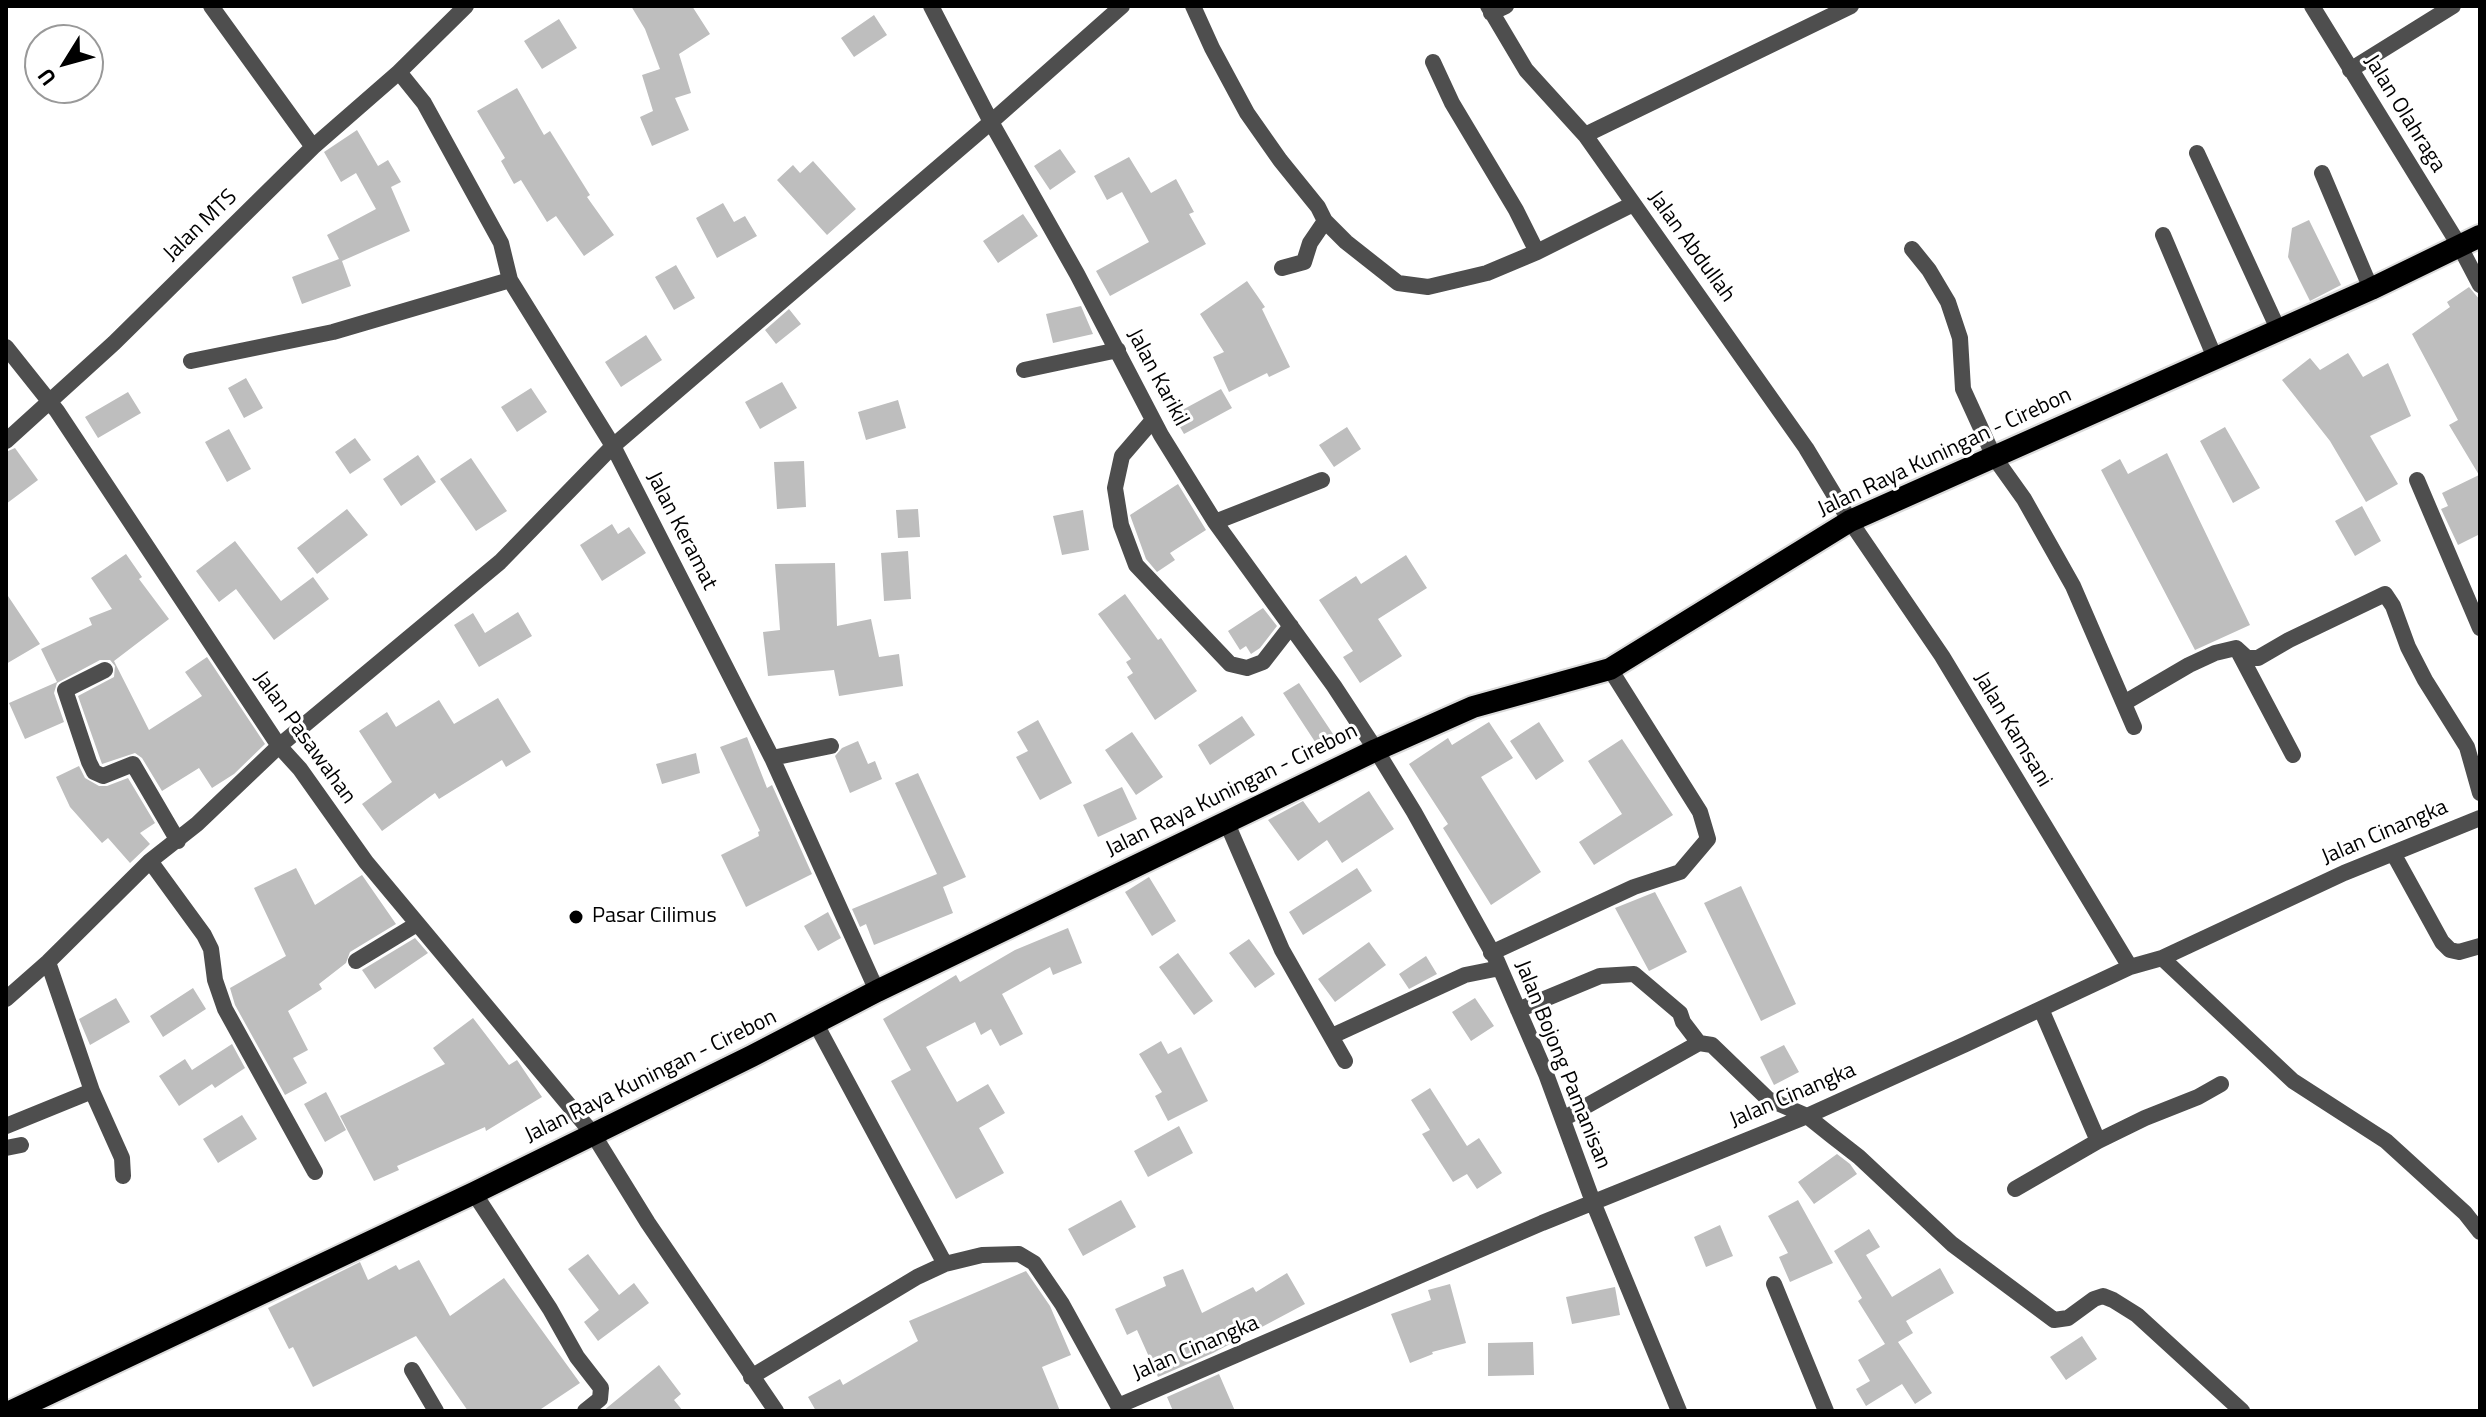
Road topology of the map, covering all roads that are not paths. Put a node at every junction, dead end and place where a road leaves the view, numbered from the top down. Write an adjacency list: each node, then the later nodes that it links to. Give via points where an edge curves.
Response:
1 (211, 6): 15 (street)
2 (466, 6): 12 (street, Jalan MTS)
3 (931, 6): 13 (street, Jalan Karikil)
4 (1193, 6): 19 (street, via 1247,113)
5 (1851, 6): 14 (street)
6 (2312, 6): 11 (street, Jalan Olahraga)
7 (2453, 6): 11 (street)
8 (1495, 8): 14 (street, Jalan Abdullah, via 1526,70)
9 (1113, 9): 13 (street)
10 (1433, 62): 24 (street)
11 (2350, 70): 22 (street, Jalan Olahraga)
12 (399, 72): 15 (street, Jalan MTS); 26 (street, Jalan Keramat, via 424,103 501,243)
13 (991, 122): 31 (street, Jalan Karikil); 38 (street)
14 (1585, 135): 18 (street, Jalan Abdullah)
15 (313, 147): 35 (street, Jalan MTS)
16 (2197, 153): 29 (street)
17 (2322, 173): 28 (street)
18 (1633, 204): 24 (street); 42 (street, Jalan Abdullah, via 1806,448)
19 (1325, 221): 24 (street, via 1398,283 1428,287 1487,273); 25 (street, via 1304,262)
20 (2163, 235): 32 (street)
21 (2480, 236): 22 (highway, Jalan Raya Kuningan - Cirebon)
22 (2459, 245): 27 (street); 28 (highway, Jalan Raya Kuningan - Cirebon)
23 (1912, 249): 39 (street, via 1948,302 1960,338 1963,389)
24 (1537, 252)
25 (1282, 268)
26 (510, 280): 33 (street, via 333,332); 38 (street, Jalan Keramat)
27 (2480, 285)
28 (2371, 289): 29 (highway, Jalan Raya Kuningan - Cirebon)
29 (2278, 329): 32 (highway, Jalan Raya Kuningan - Cirebon)
30 (6, 347): 35 (street, Jalan Pasawahan)
31 (1118, 350): 34 (street); 36 (street, Jalan Karikil)
32 (2215, 358): 39 (highway, Jalan Raya Kuningan - Cirebon)
33 (191, 361)
34 (1024, 370)
35 (50, 403): 37 (street, Jalan MTS); 51 (street, Jalan Pasawahan)
36 (1153, 420): 43 (street, Jalan Karikil); 44 (street, via 1122,456 1115,488 1136,565 1230,664 1247,668 1263,662)
37 (6, 441)
38 (613, 446): 51 (street, via 500,562); 55 (street, Jalan Keramat)
39 (1994, 457): 42 (highway, Jalan Raya Kuningan - Cirebon); 49 (street, via 2073,586)
40 (1322, 480): 43 (street)
41 (2417, 480): 45 (street)
42 (1850, 521): 47 (highway, Jalan Raya Kuningan - Cirebon); 68 (street, Jalan Kamsani, via 1942,656)
43 (1215, 522): 44 (street, Jalan Karikil)
44 (1291, 626): 53 (street, Jalan Karikil)
45 (2480, 628)
46 (2236, 648): 49 (street, via 2189,665); 54 (street); 56 (street, via 2247,658 2258,658 2385,594 2425,680 2467,747)
47 (1610, 669): 53 (highway, Jalan Raya Kuningan - Cirebon, via 1473,707); 64 (street, via 1700,812 1708,839 1680,872 1634,887)
48 (105, 670): 59 (street, via 65,690 89,762 103,776 133,764)
49 (2124, 703): 50 (street)
50 (2134, 727)
51 (279, 746): 59 (street); 62 (street, Jalan Pasawahan)
52 (831, 746): 55 (street)
53 (1376, 750): 58 (highway, Jalan Raya Kuningan - Cirebon); 64 (street, Jalan Bojong Pamanisan)
54 (2293, 755)
55 (772, 758): 70 (street, Jalan Keramat)
56 (2480, 793)
57 (2480, 818): 60 (street, Jalan Cinangka)
58 (1226, 821): 70 (highway, Jalan Raya Kuningan - Cirebon); 75 (street, via 1282,950)
59 (178, 841): 61 (street)
60 (2393, 853): 63 (street, via 2442,942 2459,952); 65 (street, Jalan Cinangka)
61 (150, 861): 67 (street); 85 (street, via 204,935 225,1009)
62 (417, 924): 66 (street); 83 (street, Jalan Pasawahan)
63 (2480, 945)
64 (1491, 953): 69 (street, Jalan Bojong Pamanisan)
65 (2162, 958): 68 (street, Jalan Cinangka); 90 (street, via 2293,1081 2386,1141)
66 (356, 961)
67 (48, 962): 71 (street); 79 (street)
68 (2130, 967): 72 (street, Jalan Cinangka)
69 (1500, 968): 73 (street, Jalan Bojong Pamanisan); 75 (street, via 1465,975)
70 (877, 991): 74 (highway, Jalan Raya Kuningan - Cirebon)
71 (6, 999)
72 (2041, 1009): 80 (street, Jalan Cinangka); 84 (street)
73 (1518, 1010): 76 (street, via 1600,976 1634,974 1680,1013); 81 (street, Jalan Bojong Pamanisan)
74 (816, 1024): 83 (highway, Jalan Raya Kuningan - Cirebon); 91 (street)
75 (1332, 1036): 77 (street)
76 (1699, 1043): 80 (street, via 1712,1045 1768,1099); 81 (street)
77 (1345, 1061)
78 (2221, 1084): 84 (street)
79 (92, 1091): 82 (street); 86 (street, via 122,1158)
80 (1807, 1116): 89 (street, Jalan Cinangka); 102 (street, via 1952,1244 2054,1320 2068,1318 2094,1299 2113,1300 2137,1315)
81 (1563, 1119): 89 (street, Jalan Bojong Pamanisan)
82 (6, 1126)
83 (593, 1134): 88 (highway, Jalan Raya Kuningan - Cirebon); 94 (street, Jalan Pasawahan)
84 (2098, 1141): 87 (street)
85 (315, 1172)
86 (123, 1176)
87 (2015, 1189)
88 (474, 1193): 95 (highway, Jalan Raya Kuningan - Cirebon); 98 (street, via 601,1388 600,1399)
89 (1593, 1202): 96 (street, Jalan Cinangka); 100 (street, Jalan Bojong Pamanisan)
90 (2480, 1232)
91 (945, 1264): 94 (street); 96 (street, via 1019,1254 1034,1263)
92 (1774, 1284): 101 (street)
93 (412, 1370): 97 (street)
94 (751, 1377): 99 (street, Jalan Pasawahan)
95 (17, 1409)
96 (1120, 1409)
97 (436, 1411)
98 (585, 1411)
99 (776, 1411)
100 (1679, 1411)
101 (1826, 1411)
102 (2242, 1411)

